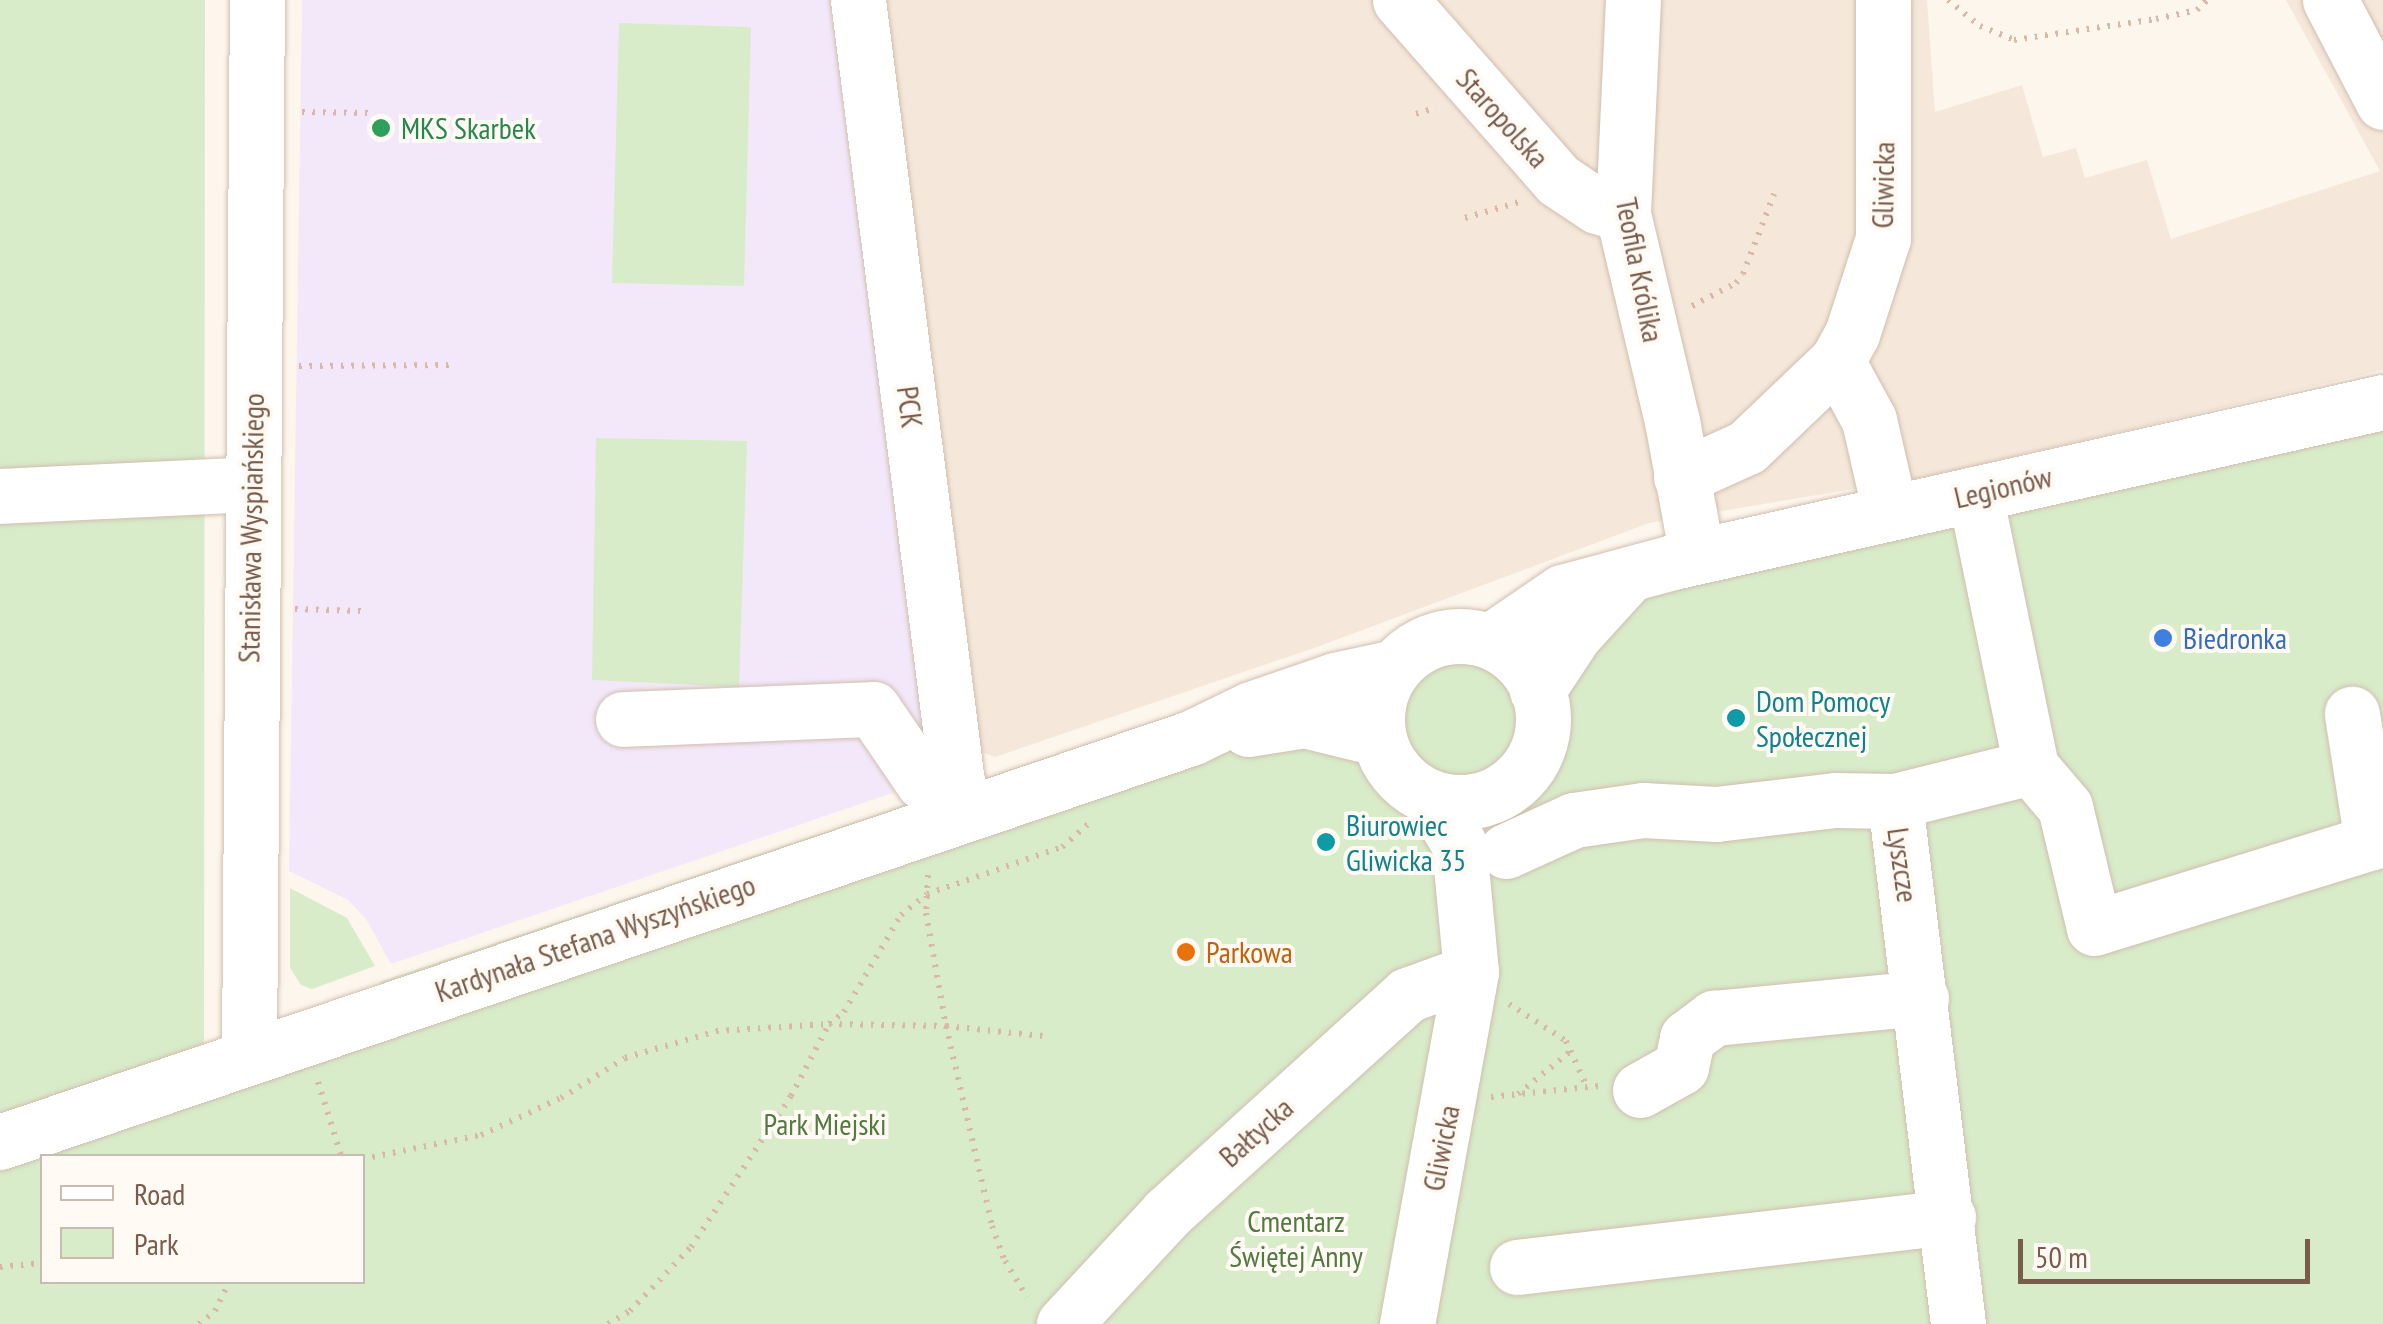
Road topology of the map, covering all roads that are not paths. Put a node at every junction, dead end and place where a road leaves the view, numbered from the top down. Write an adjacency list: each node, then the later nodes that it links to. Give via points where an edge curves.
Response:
1 (257, 0): 12 (street, Stanisława Wyspiańskiego)
2 (858, 0): 27 (street, PCK)
3 (1400, 0): 8 (street, Staropolska, via 1558,180)
4 (1633, 0): 8 (street, Teofila Królika)
5 (1882, 0): 9 (street, Gliwicka, via 1883,238)
6 (2330, 0): 7 (street)
7 (2383, 102)
8 (1622, 214): 11 (street, Teofila Królika)
9 (1837, 361): 11 (street, Gliwicka, via 1747,447); 15 (street, via 1860,397)
10 (2383, 402): 13 (street, Legionów)
11 (1681, 477): 16 (street)
12 (251, 484): 14 (street); 33 (street, Stanisława Wyspiańskiego)
13 (1975, 494): 15 (street, Legionów); 25 (street)
14 (0, 496)
15 (1890, 512): 16 (street, Legionów)
16 (1697, 556): 17 (street, Legionów)
17 (1625, 578): 18 (street, Legionów, via 1562,592); 20 (street)
18 (1492, 640): 19 (street, via 1461,635 1426,643); 20 (street, via 1515,654)
19 (1395, 667): 23 (street, Kardynała Stefana Wyszyńskiego, via 1251,709); 24 (street, via 1377,700)
20 (1537, 691): 26 (street, via 1540,746)
21 (2352, 714): 25 (street, via 2372,842 2094,928 2064,807)
22 (623, 718): 27 (street, via 874,709 924,782)
23 (1191, 738): 24 (street, Kardynała Stefana Wyszyńskiego, via 1304,720); 27 (street, Kardynała Stefana Wyszyńskiego, via 1113,764)
24 (1378, 738): 28 (street, via 1392,769)
25 (2030, 767): 29 (street)
26 (1507, 789): 28 (street, via 1472,800); 30 (street, Gliwicka)
27 (960, 799): 33 (street, Kardynała Stefana Wyszyńskiego)
28 (1432, 800): 31 (street, Gliwicka, via 1459,844)
29 (1895, 800): 30 (street, Lyszcze, via 1716,814 1643,810 1574,820); 32 (street, Lyszcze)
30 (1506, 851): 31 (street, Gliwicka)
31 (1488, 987): 38 (street, Bałtycka, via 1407,994 1127,1254); 39 (street, Gliwicka)
32 (1921, 998): 34 (street, via 1714,1018 1687,1038 1681,1067); 36 (street, Lyszcze)
33 (249, 1056): 35 (street, Kardynała Stefana Wyszyńskiego)
34 (1640, 1090)
35 (0, 1142)
36 (1948, 1217): 37 (street); 40 (street, Lyszcze)
37 (1517, 1267)
38 (1048, 1316)
39 (1407, 1324)
40 (1958, 1324)

